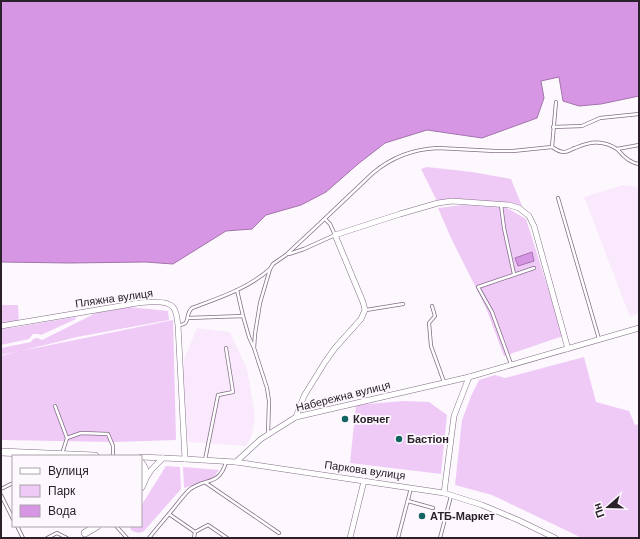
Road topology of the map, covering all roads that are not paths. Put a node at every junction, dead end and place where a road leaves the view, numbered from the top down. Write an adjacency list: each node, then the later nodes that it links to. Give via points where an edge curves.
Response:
1 (556, 102): 3 (lane)
2 (639, 114): 3 (lane, via 600,118 582,126)
3 (554, 126): 5 (lane)
4 (639, 145): 6 (lane)
5 (552, 147): 6 (lane, via 563,152 599,142); 10 (lane, via 495,152 430,148 406,153 372,173)
6 (617, 149): 7 (lane, via 630,161)
7 (639, 164)
8 (558, 198): 25 (lane)
9 (501, 204): 11 (street, via 452,201 438,203); 15 (lane); 28 (street, via 519,208 529,216 534,226)
10 (325, 219): 11 (lane); 12 (lane)
11 (335, 235): 12 (lane); 19 (street)
12 (286, 255): 14 (lane)
13 (534, 268): 15 (lane)
14 (270, 269): 16 (lane, via 262,277); 27 (lane, via 260,303)
15 (514, 274): 29 (lane, via 478,287 492,312)
16 (237, 290): 20 (lane); 21 (lane, via 192,308)
17 (403, 304): 19 (lane)
18 (432, 306): 31 (lane, via 435,316 430,323 431,346)
19 (365, 310): 33 (street, via 316,375)
20 (243, 316): 21 (lane); 27 (lane)
21 (188, 318): 22 (lane, via 185,324)
22 (178, 325): 23 (street, Пляжна вулиця, via 176,311 168,303 146,302); 42 (street, Пляжна вулиця)
23 (1, 326)
24 (639, 328): 25 (street, Набережна вулиця)
25 (600, 340): 28 (street, Набережна вулиця)
26 (226, 348): 43 (lane, via 233,392 218,395)
27 (254, 348): 34 (lane, via 267,388)
28 (568, 348): 29 (street, Набережна вулиця)
29 (512, 365): 30 (street, Набережна вулиця)
30 (469, 377): 31 (street, Набережна вулиця); 54 (street, via 454,416)
31 (445, 382): 33 (street, Набережна вулиця)
32 (55, 406): 35 (lane)
33 (296, 417): 34 (street, Набережна вулиця)
34 (268, 435): 45 (street, Набережна вулиця)
35 (67, 438): 38 (lane); 39 (lane, via 81,433 108,434 113,446)
36 (1, 452): 37 (street)
37 (33, 455): 38 (street)
38 (63, 455)
39 (113, 455)
40 (142, 457): 41 (street, Паркова вулиця)
41 (163, 458): 42 (street, Паркова вулиця); 47 (street)
42 (186, 459): 43 (street, Паркова вулиця)
43 (205, 460): 44 (street, Паркова вулиця)
44 (226, 461): 45 (street, Паркова вулиця); 49 (lane, via 221,474)
45 (236, 462): 48 (street, Паркова вулиця)
46 (142, 465): 47 (street)
47 (146, 478): 51 (street)
48 (364, 481): 52 (street, Паркова вулиця); 74 (street)
49 (205, 483): 59 (lane, via 189,490); 66 (lane)
50 (12, 484): 53 (lane)
51 (142, 485)
52 (411, 488): 54 (street, Паркова вулиця); 57 (lane)
53 (1, 489)
54 (444, 493): 56 (street, Паркова вулиця)
55 (1, 495): 60 (lane)
56 (451, 495): 76 (lane); 77 (street, Паркова вулиця, via 482,505)
57 (408, 501): 58 (lane); 75 (lane)
58 (433, 508)
59 (168, 514): 65 (lane); 71 (lane)
60 (12, 517)
61 (18, 527): 67 (lane)
62 (95, 527): 64 (street)
63 (117, 527): 70 (lane)
64 (85, 532)
65 (195, 532): 72 (lane); 73 (lane, via 208,525)
66 (279, 534)
67 (23, 538)
68 (47, 538): 69 (lane, via 57,533)
69 (67, 538)
70 (127, 538)
71 (149, 538)
72 (194, 538)
73 (227, 538)
74 (350, 538)
75 (398, 538)
76 (440, 538)
77 (555, 538)

